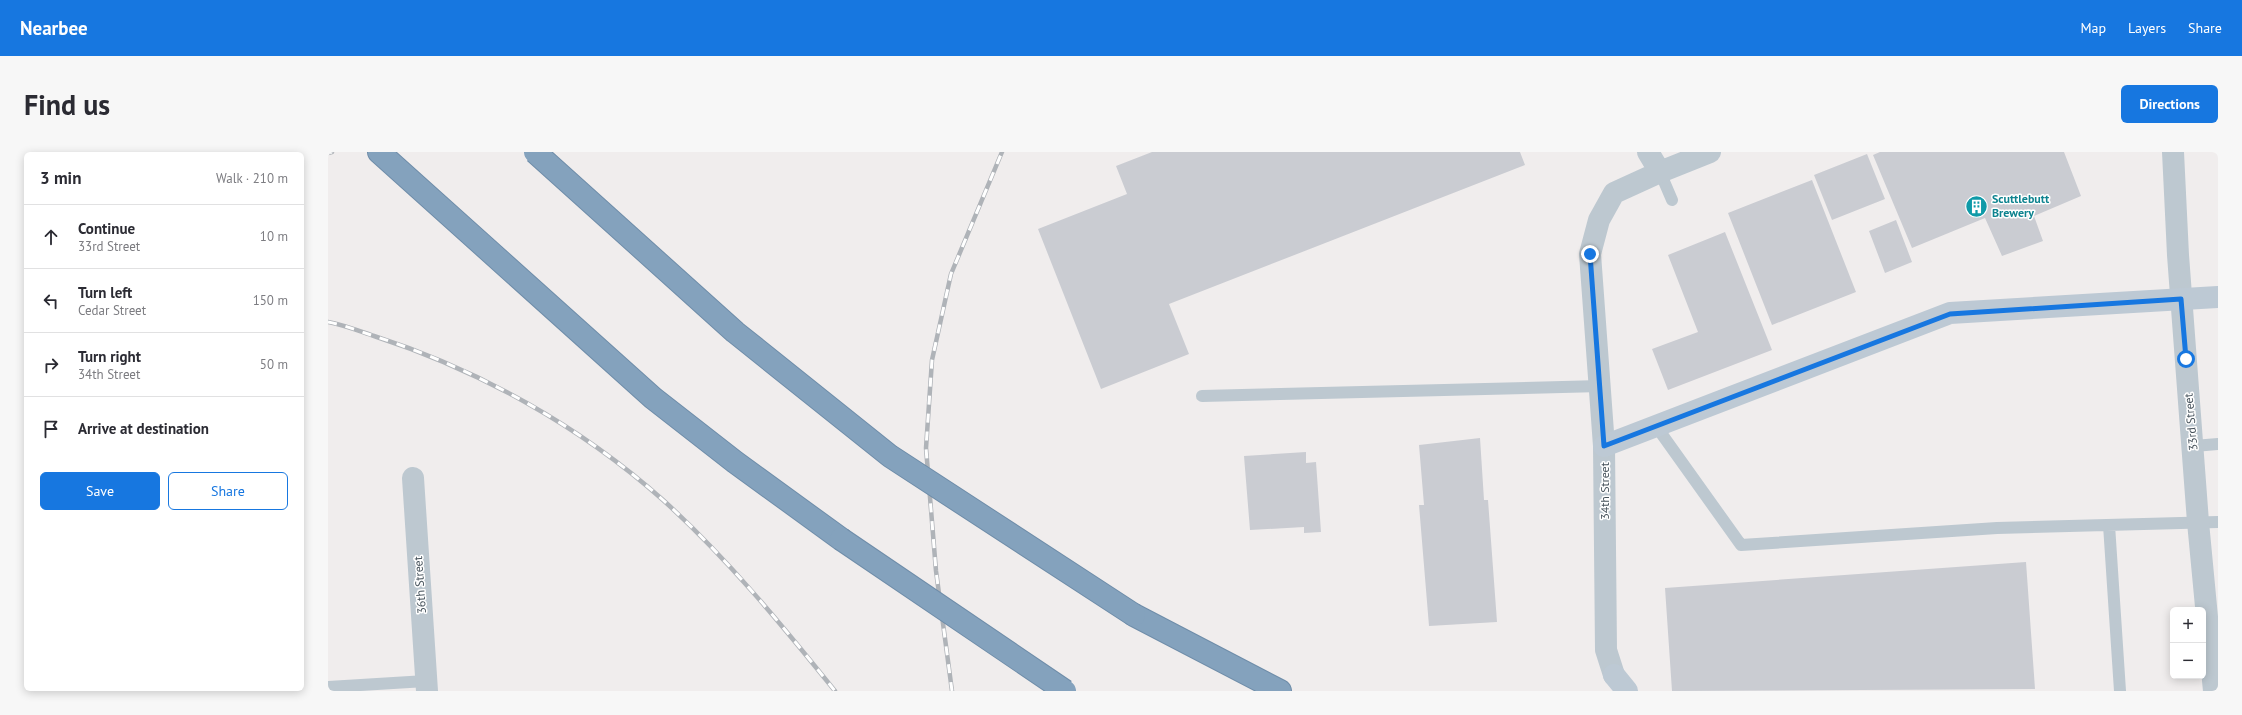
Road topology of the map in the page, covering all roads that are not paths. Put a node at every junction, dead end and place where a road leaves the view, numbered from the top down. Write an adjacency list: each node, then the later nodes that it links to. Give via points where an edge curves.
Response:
1 (379, 152): 23 (highway, bridge, via 653,398 841,539)
2 (535, 152): 24 (highway, bridge, via 735,332 890,456 1134,615)
3 (1648, 152): 6 (street)
4 (1710, 152): 6 (street, 34th Street)
5 (2173, 152): 9 (street, 33rd Street)
6 (1660, 172): 7 (lane); 10 (street, 34th Street, via 1614,193 1598,220 1590,254)
7 (1672, 200)
8 (2218, 296): 9 (street)
9 (2181, 299): 12 (street, via 1950,314); 15 (street, 33rd Street)
10 (1601, 386): 11 (lane); 14 (street, 34th Street)
11 (1202, 396)
12 (1656, 426): 14 (street); 18 (lane, via 1741,546 1997,528)
13 (2218, 444): 15 (lane)
14 (1604, 446): 20 (street, 34th Street, via 1606,650)
15 (2194, 446): 17 (street, 33rd Street)
16 (413, 478): 21 (street, 36th Street)
17 (2208, 522): 18 (lane); 19 (street, 33rd Street)
18 (2109, 525): 25 (lane)
19 (2212, 595): 26 (street, 33rd Street)
20 (1621, 683)
21 (426, 686): 22 (lane)
22 (328, 687)
23 (1065, 691)
24 (1280, 691)
25 (2120, 691)
26 (2214, 691)

